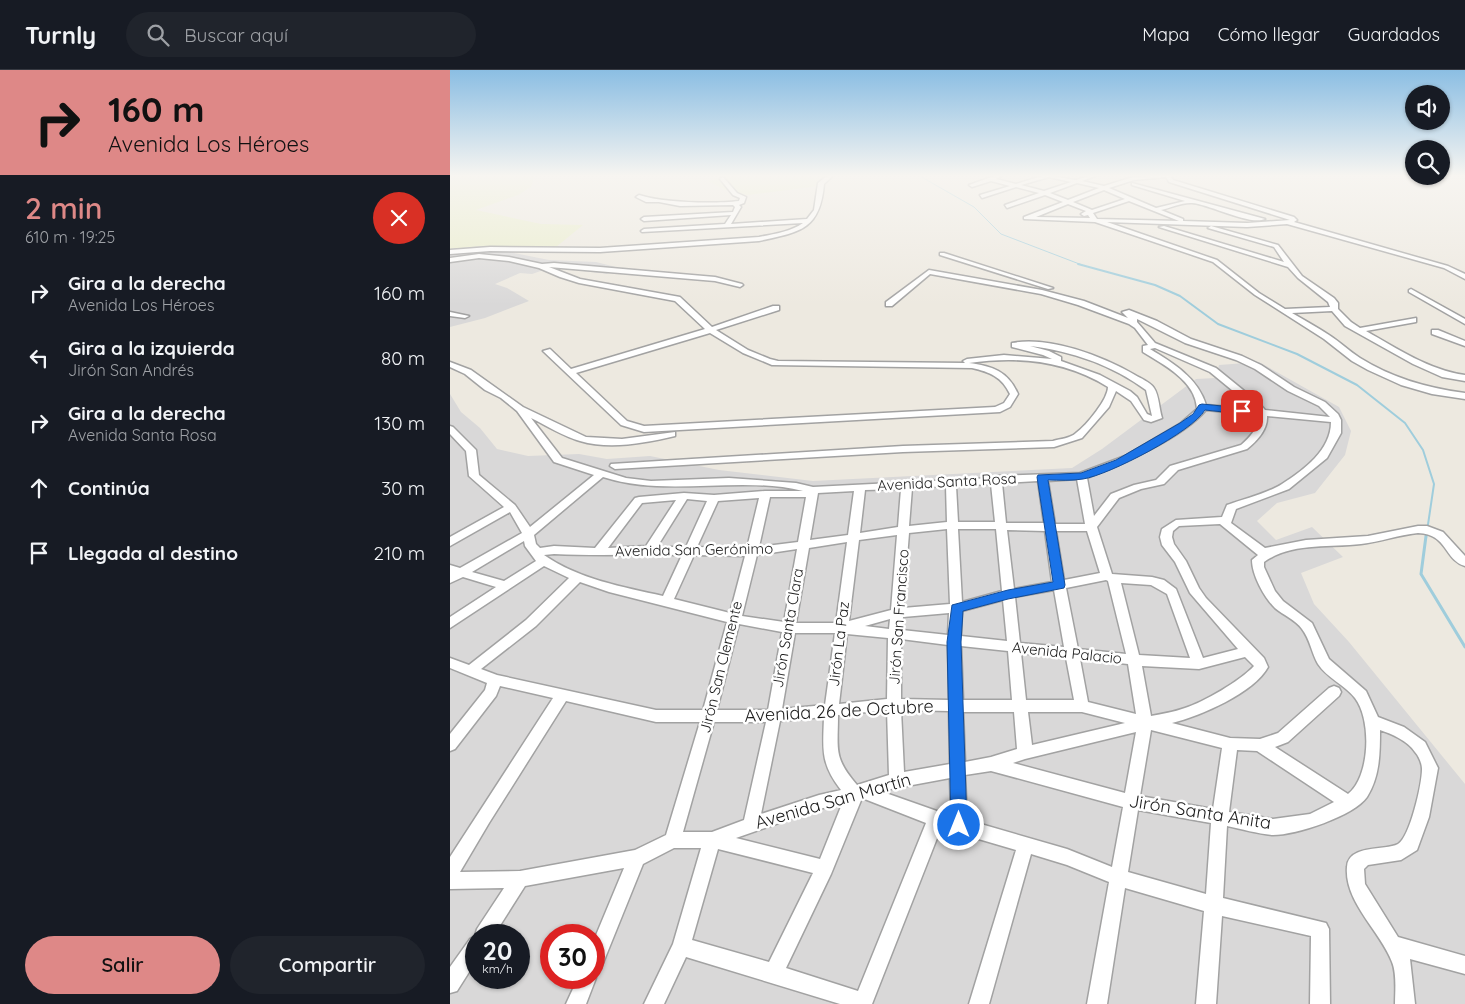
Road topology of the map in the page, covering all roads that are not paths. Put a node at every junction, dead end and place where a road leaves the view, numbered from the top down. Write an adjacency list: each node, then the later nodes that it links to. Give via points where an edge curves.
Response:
1 (661, 219): 11 (street)
2 (693, 219): 20 (street)
3 (733, 219): 19 (street)
4 (1039, 219): 12 (street)
5 (1073, 219): 12 (street)
6 (1129, 219): 16 (street)
7 (1189, 219): 14 (street)
8 (1200, 219): 14 (street)
9 (1255, 219): 18 (street)
10 (1293, 219): 18 (street)
11 (644, 220)
12 (1070, 220): 13 (street)
13 (1095, 220): 16 (street); 36 (street, via 1219,262 1257,294)
14 (1195, 220): 17 (street); 18 (street, via 1220,225); 27 (street, via 1272,244)
15 (810, 221): 19 (street); 22 (street, via 792,231 759,239)
16 (1120, 222): 17 (street)
17 (1146, 222): 27 (street)
18 (1290, 222): 28 (street)
19 (728, 226): 20 (street)
20 (694, 229): 21 (street); 22 (street)
21 (644, 232)
22 (689, 244): 23 (street, via 600,250)
23 (450, 252)
24 (942, 254): 37 (street)
25 (452, 261): 26 (street, via 490,256)
26 (541, 266): 31 (street, via 690,276); 44 (street, via 579,281 677,300)
27 (1290, 266): 35 (street, via 1331,300)
28 (1446, 267): 29 (street); 30 (street)
29 (1465, 271)
30 (1465, 277)
31 (740, 285)
32 (1411, 291): 42 (street)
33 (889, 304): 41 (street, via 929,272 1042,292)
34 (776, 308): 44 (street)
35 (1334, 309): 36 (street); 43 (street, via 1344,321)
36 (1284, 311): 55 (street, via 1371,368 1404,383)
37 (1126, 312): 41 (street, via 1134,320); 59 (street, via 1188,341 1221,350 1258,367 1291,390 1322,404)
38 (450, 314): 39 (street)
39 (465, 316)
40 (1413, 320): 43 (street)
41 (1132, 322): 47 (street)
42 (1465, 322)
43 (1360, 330): 53 (street, via 1428,368)
44 (712, 331): 50 (street, via 776,362); 52 (street)
45 (1435, 332): 46 (street)
46 (1465, 344)
47 (1152, 345): 56 (street, via 1146,350 1169,363 1199,394); 58 (street, via 1213,370)
48 (547, 351): 52 (street)
49 (450, 364): 57 (street, via 468,372)
50 (953, 364): 51 (street, via 1006,357); 60 (street, via 991,370 1001,376 1013,389 1011,400 997,410)
51 (1077, 367): 54 (street); 54 (street, via 1046,353 1015,345 1048,346 1109,364 1150,389 1157,418 1144,416 1131,396)
52 (570, 372): 60 (street, via 624,422 634,427 644,430)
53 (1465, 378)
54 (1112, 386): 62 (street, via 1106,405 1079,436 1054,444 903,449)
55 (1465, 396)
56 (1202, 407): 58 (street); 64 (street, Avenida Santa Rosa, via 1197,416 1184,425 1128,458)
57 (520, 408): 60 (street, via 572,436 594,441 658,437); 63 (street, via 558,460)
58 (1262, 413): 59 (street); 79 (street, via 1263,423 1244,446 1174,468 1160,482 1115,496)
59 (1336, 420): 75 (street, via 1336,433 1324,456 1285,487 1231,507)
60 (700, 427)
61 (450, 429): 74 (street, via 471,450 474,476)
62 (615, 466)
63 (601, 474): 70 (street, via 651,484 729,481 796,486); 81 (street)
64 (1082, 476): 65 (street, Avenida Santa Rosa); 79 (street)
65 (1042, 477): 66 (street, Avenida Santa Rosa); 78 (street)
66 (996, 479): 67 (street, Avenida Santa Rosa); 77 (street)
67 (951, 482): 68 (street, Avenida Santa Rosa); 76 (street)
68 (907, 484): 69 (street, Avenida Santa Rosa); 80 (street, Jirón San Francisco)
69 (860, 487): 70 (street, Avenida Santa Rosa); 82 (street, Jirón La Paz)
70 (812, 492): 71 (street); 84 (street, Jirón Santa Clara)
71 (765, 494): 73 (street); 88 (street, Jirón San Clemente)
72 (684, 496): 73 (street); 85 (street); 87 (street, via 639,500)
73 (714, 498): 86 (street)
74 (511, 507): 81 (street); 83 (street)
75 (1225, 520): 89 (street, via 1225,524 1262,552); 108 (street, via 1176,523 1168,529 1166,537 1202,601)
76 (952, 525): 77 (street, Avenida San Gerónimo); 80 (street, Avenida San Gerónimo); 99 (street)
77 (1002, 526): 78 (street, Avenida San Gerónimo); 97 (street)
78 (1050, 528): 79 (street, Avenida San Gerónimo); 95 (street)
79 (1090, 528): 94 (street)
80 (905, 530): 82 (street, Avenida San Gerónimo); 100 (street, Jirón San Francisco)
81 (528, 534): 90 (street, via 531,546); 92 (street)
82 (854, 537): 84 (street, Avenida San Gerónimo); 104 (street, Jirón La Paz)
83 (450, 542)
84 (802, 545): 88 (street, Avenida San Gerónimo); 103 (street, Jirón Santa Clara)
85 (649, 550): 86 (street, Avenida San Gerónimo); 87 (street, Avenida San Gerónimo)
86 (688, 551): 88 (street, Avenida San Gerónimo); 98 (street)
87 (598, 552): 90 (street, Avenida San Gerónimo, via 554,550)
88 (752, 552): 101 (street, Jirón San Clemente)
89 (1274, 552): 91 (street, via 1321,542 1360,541 1402,532 1430,531); 124 (street, via 1258,560 1270,593 1307,626 1324,662 1361,695)
90 (541, 557): 93 (street); 96 (street)
91 (1465, 562)
92 (453, 574): 96 (street)
93 (577, 577): 98 (street); 113 (street, via 531,622)
94 (1110, 578): 95 (street); 110 (street); 112 (street, via 1156,580 1167,586)
95 (1059, 585): 97 (street); 109 (street)
96 (506, 586): 102 (street)
97 (1008, 594): 99 (street); 107 (street)
98 (666, 602): 101 (street)
99 (956, 608): 100 (street); 106 (street)
100 (896, 613): 104 (street); 105 (street, Jirón San Francisco)
101 (734, 619): 103 (street, Avenida Palacio); 122 (street, Jirón San Clemente)
102 (450, 623)
103 (789, 628): 104 (street, Avenida Palacio); 123 (street, Jirón Santa Clara)
104 (840, 628): 105 (street, Avenida Palacio); 121 (street, Jirón La Paz)
105 (895, 636): 106 (street, Avenida Palacio); 117 (street, Jirón San Francisco)
106 (954, 642): 107 (street, Avenida Palacio); 118 (street)
107 (1014, 647): 109 (street, Avenida Palacio); 119 (street)
108 (1248, 651): 112 (street, Avenida Palacio); 125 (street, via 1260,667 1252,677 1190,713)
109 (1072, 652): 110 (street, Avenida Palacio); 120 (street)
110 (1134, 660): 112 (street, Avenida Palacio); 125 (street)
111 (450, 663): 113 (street, Avenida 26 de Octubre)
112 (1199, 664)
113 (471, 670): 114 (street, Avenida 26 de Octubre)
114 (495, 680): 116 (street, Avenida 26 de Octubre); 127 (street, via 491,692)
115 (1334, 692): 128 (street, via 1283,738)
116 (562, 696): 122 (street, Avenida 26 de Octubre, via 656,716); 145 (street)
117 (894, 704): 118 (street, Avenida 26 de Octubre); 121 (street, Avenida 26 de Octubre); 132 (street, Jirón San Francisco)
118 (956, 706): 119 (street, Avenida 26 de Octubre); 131 (street)
119 (1020, 706): 120 (street, Avenida 26 de Octubre); 129 (street)
120 (1082, 706): 125 (street, Avenida 26 de Octubre)
121 (831, 710): 123 (street, Avenida 26 de Octubre); 133 (street, Jirón La Paz, via 830,754 837,773)
122 (709, 715): 123 (street, Avenida 26 de Octubre); 140 (street, Jirón San Clemente)
123 (774, 716): 138 (street, Jirón Santa Clara)
124 (1373, 721): 135 (street, Jirón Santa Anita, via 1372,766 1361,793); 152 (street, via 1399,730 1420,746 1430,768 1421,817 1411,844 1402,852 1364,858 1355,866 1357,886)
125 (1145, 723): 126 (street, Avenida San Martín); 129 (street, Avenida San Martín); 134 (street)
126 (1230, 744): 128 (street, Avenida San Martín); 136 (street)
127 (450, 745)
128 (1260, 745): 135 (street)
129 (1025, 754): 130 (street, Avenida San Martín)
130 (991, 764): 131 (street, Avenida San Martín); 134 (street, Jirón Santa Anita)
131 (958, 769): 132 (street, Avenida San Martín); 139 (street)
132 (897, 780): 133 (street, Avenida San Martín)
133 (858, 792): 137 (street); 138 (street, Avenida San Martín); 144 (street)
134 (1132, 802): 136 (street, Jirón Santa Anita); 146 (street)
135 (1348, 803): 136 (street, Jirón Santa Anita, via 1312,822 1273,827)
136 (1220, 818): 149 (street)
137 (936, 819): 139 (street); 159 (street)
138 (751, 825): 141 (street, Avenida San Martín)
139 (959, 825): 142 (street)
140 (673, 840): 141 (street, Avenida San Martín); 143 (street, Avenida San Martín)
141 (712, 840): 144 (street); 153 (street)
142 (1026, 844): 146 (street); 162 (street)
143 (637, 858): 147 (street, Avenida San Martín); 151 (street)
144 (825, 868): 156 (street)
145 (450, 874)
146 (1120, 878): 149 (street); 163 (street)
147 (520, 880): 148 (street, Avenida San Martín); 150 (street)
148 (450, 881)
149 (1213, 905): 164 (street); 165 (street, via 1320,929)
150 (490, 924)
151 (605, 935)
152 (1394, 945): 155 (street); 166 (street, via 1402,961)
153 (681, 946): 156 (street); 161 (street)
154 (465, 962): 157 (street)
155 (1465, 965)
156 (774, 973): 159 (street)
157 (450, 984)
158 (582, 989): 160 (street)
159 (863, 1003)
160 (576, 1004)
161 (654, 1004)
162 (979, 1004)
163 (1097, 1004)
164 (1206, 1004)
165 (1320, 1004)
166 (1405, 1004)

